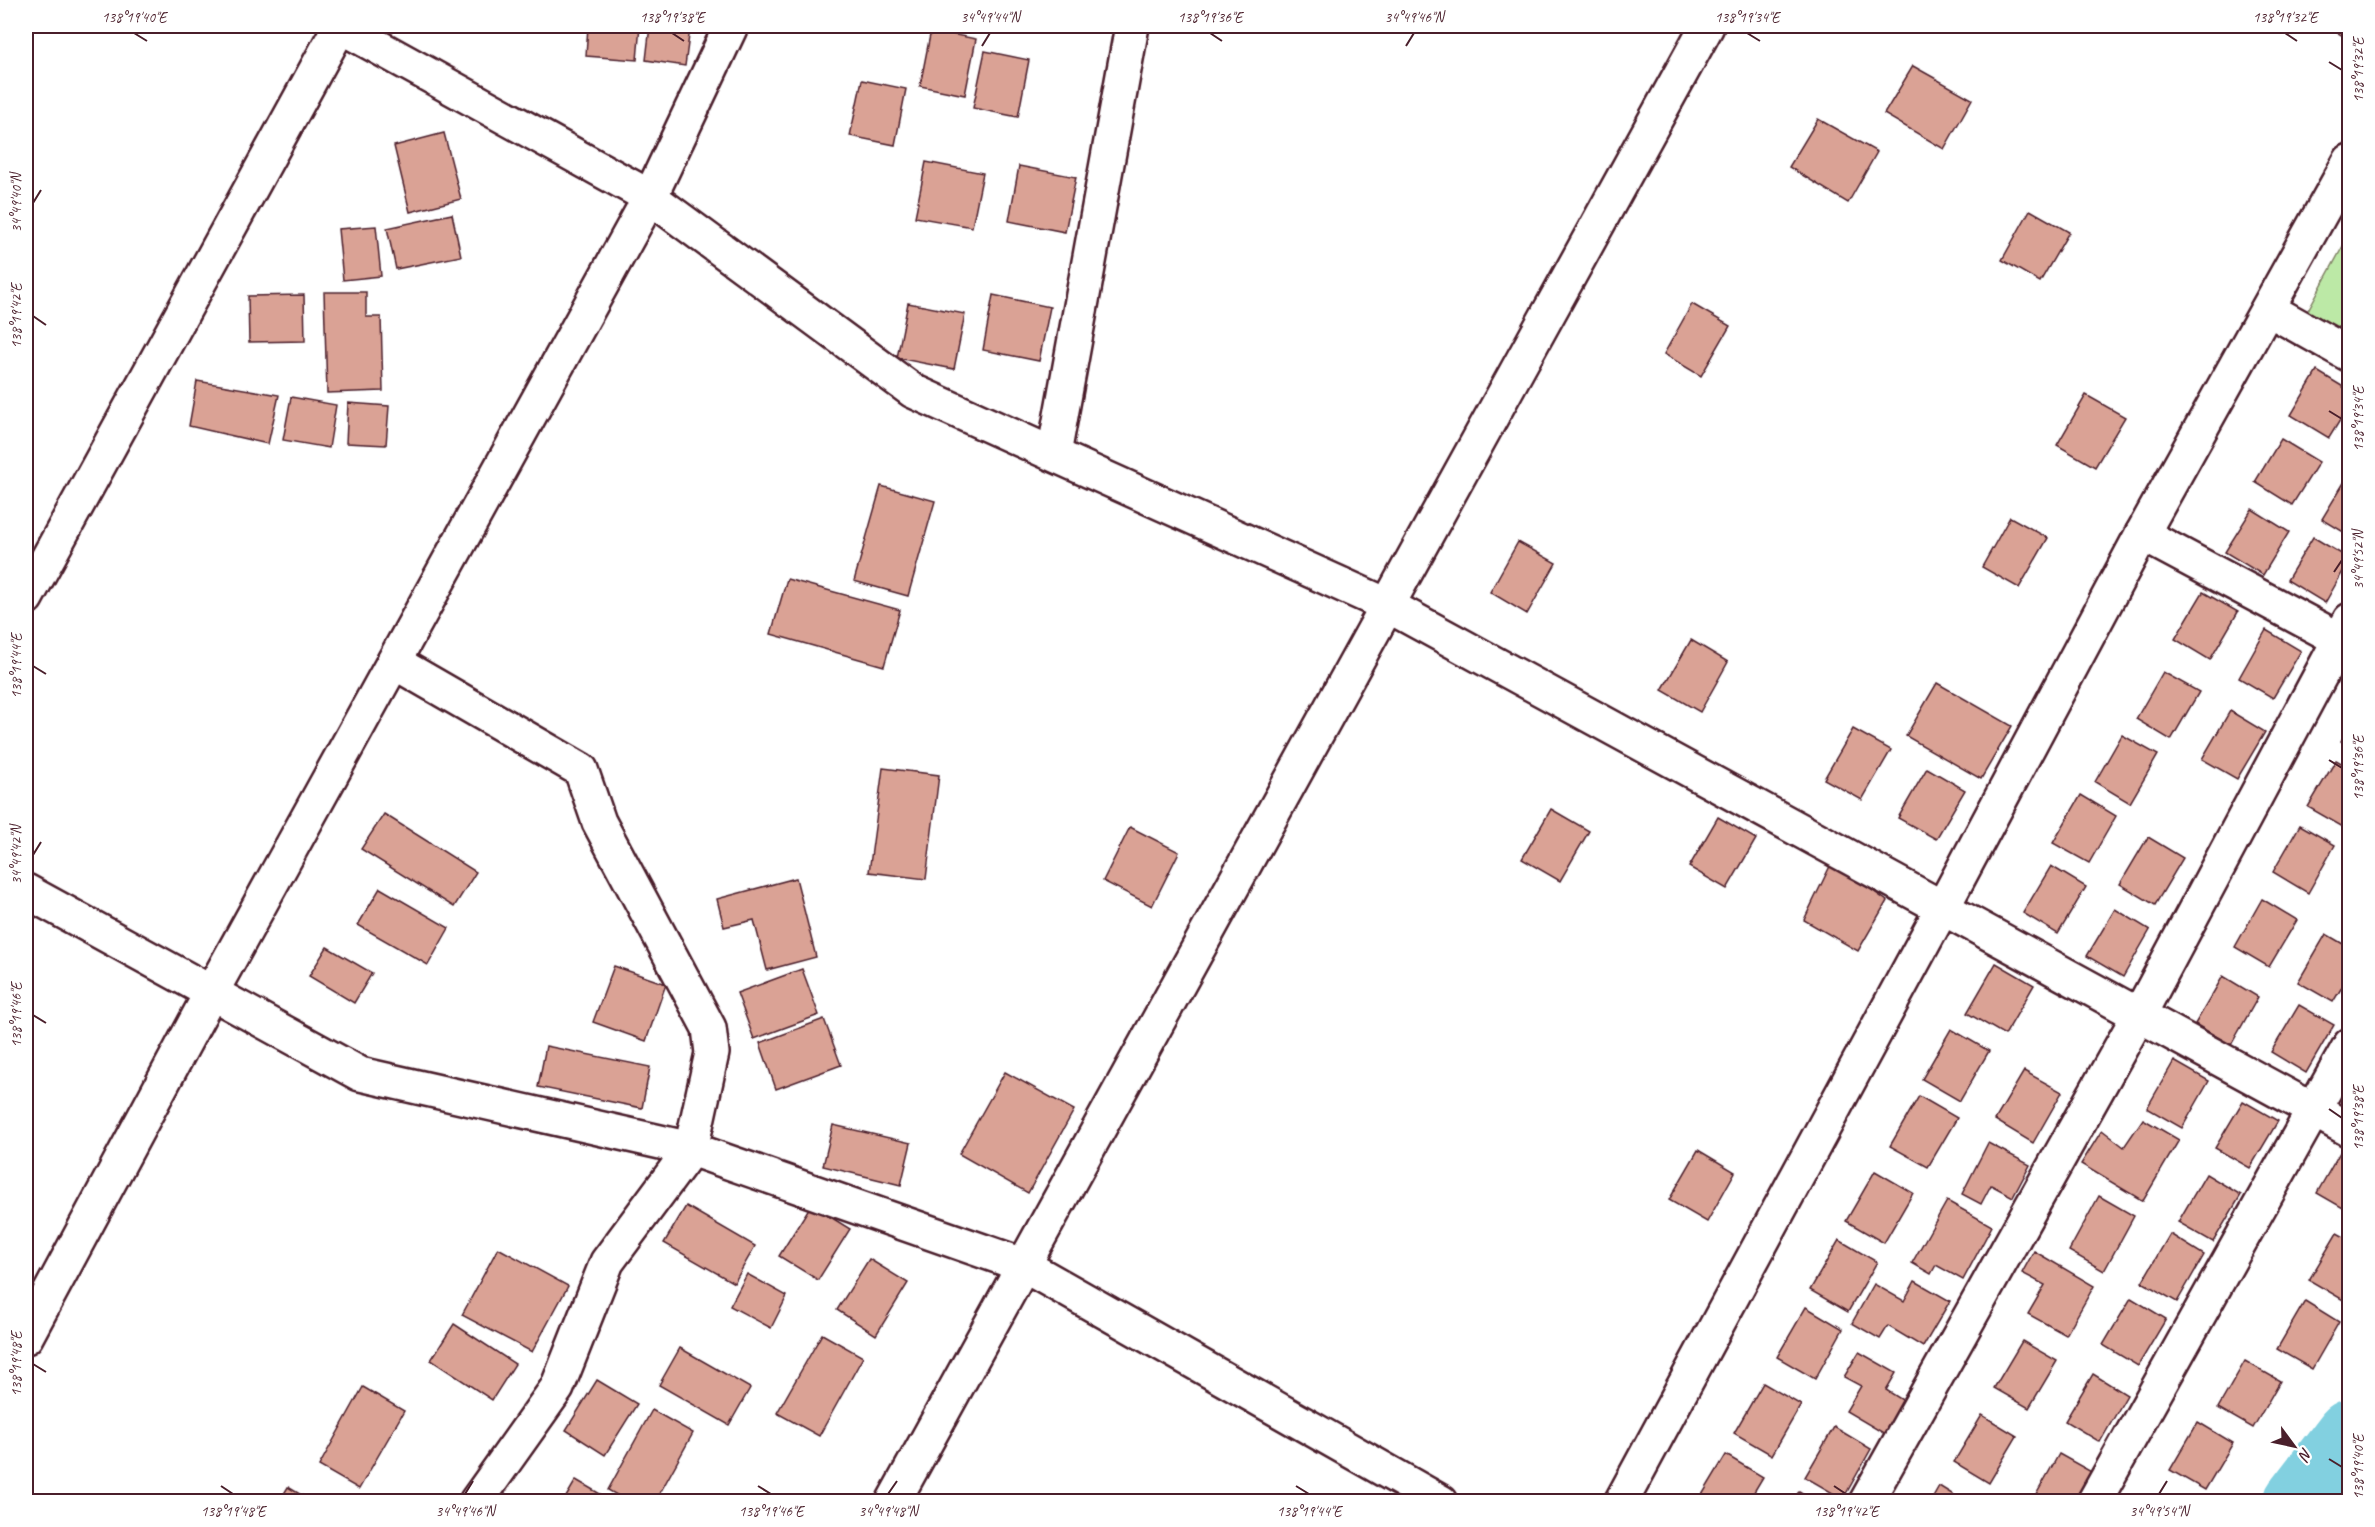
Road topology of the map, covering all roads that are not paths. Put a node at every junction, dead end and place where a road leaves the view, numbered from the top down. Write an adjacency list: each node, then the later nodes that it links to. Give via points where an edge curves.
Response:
1 (340, 26): 6 (street); 11 (street)
2 (731, 26): 6 (street)
3 (1132, 26): 9 (street)
4 (1707, 26): 12 (street)
5 (2349, 161): 7 (street)
6 (650, 197): 9 (street, via 914,391); 14 (street)
7 (2268, 309): 8 (street); 10 (street)
8 (2349, 355)
9 (1054, 454): 12 (street)
10 (2142, 534): 13 (street); 16 (street)
11 (26, 598)
12 (1387, 605): 16 (street); 23 (street)
13 (2346, 634): 18 (street)
14 (394, 662): 17 (street); 22 (street, via 581,770 598,822 709,1028 712,1053)
15 (26, 891): 17 (street)
16 (1943, 907): 18 (street); 28 (street)
17 (211, 993): 22 (street, via 360,1074); 24 (street)
18 (2139, 1015): 20 (street); 29 (street)
19 (2349, 1045): 20 (street)
20 (2313, 1110): 21 (street); 30 (street)
21 (2349, 1130)
22 (691, 1149): 23 (street); 25 (street, via 607,1262 557,1388)
23 (1023, 1265): 26 (street); 27 (street)
24 (26, 1337)
25 (476, 1502)
26 (893, 1502)
27 (1441, 1502)
28 (1621, 1502)
29 (1866, 1502)
30 (2094, 1502)

